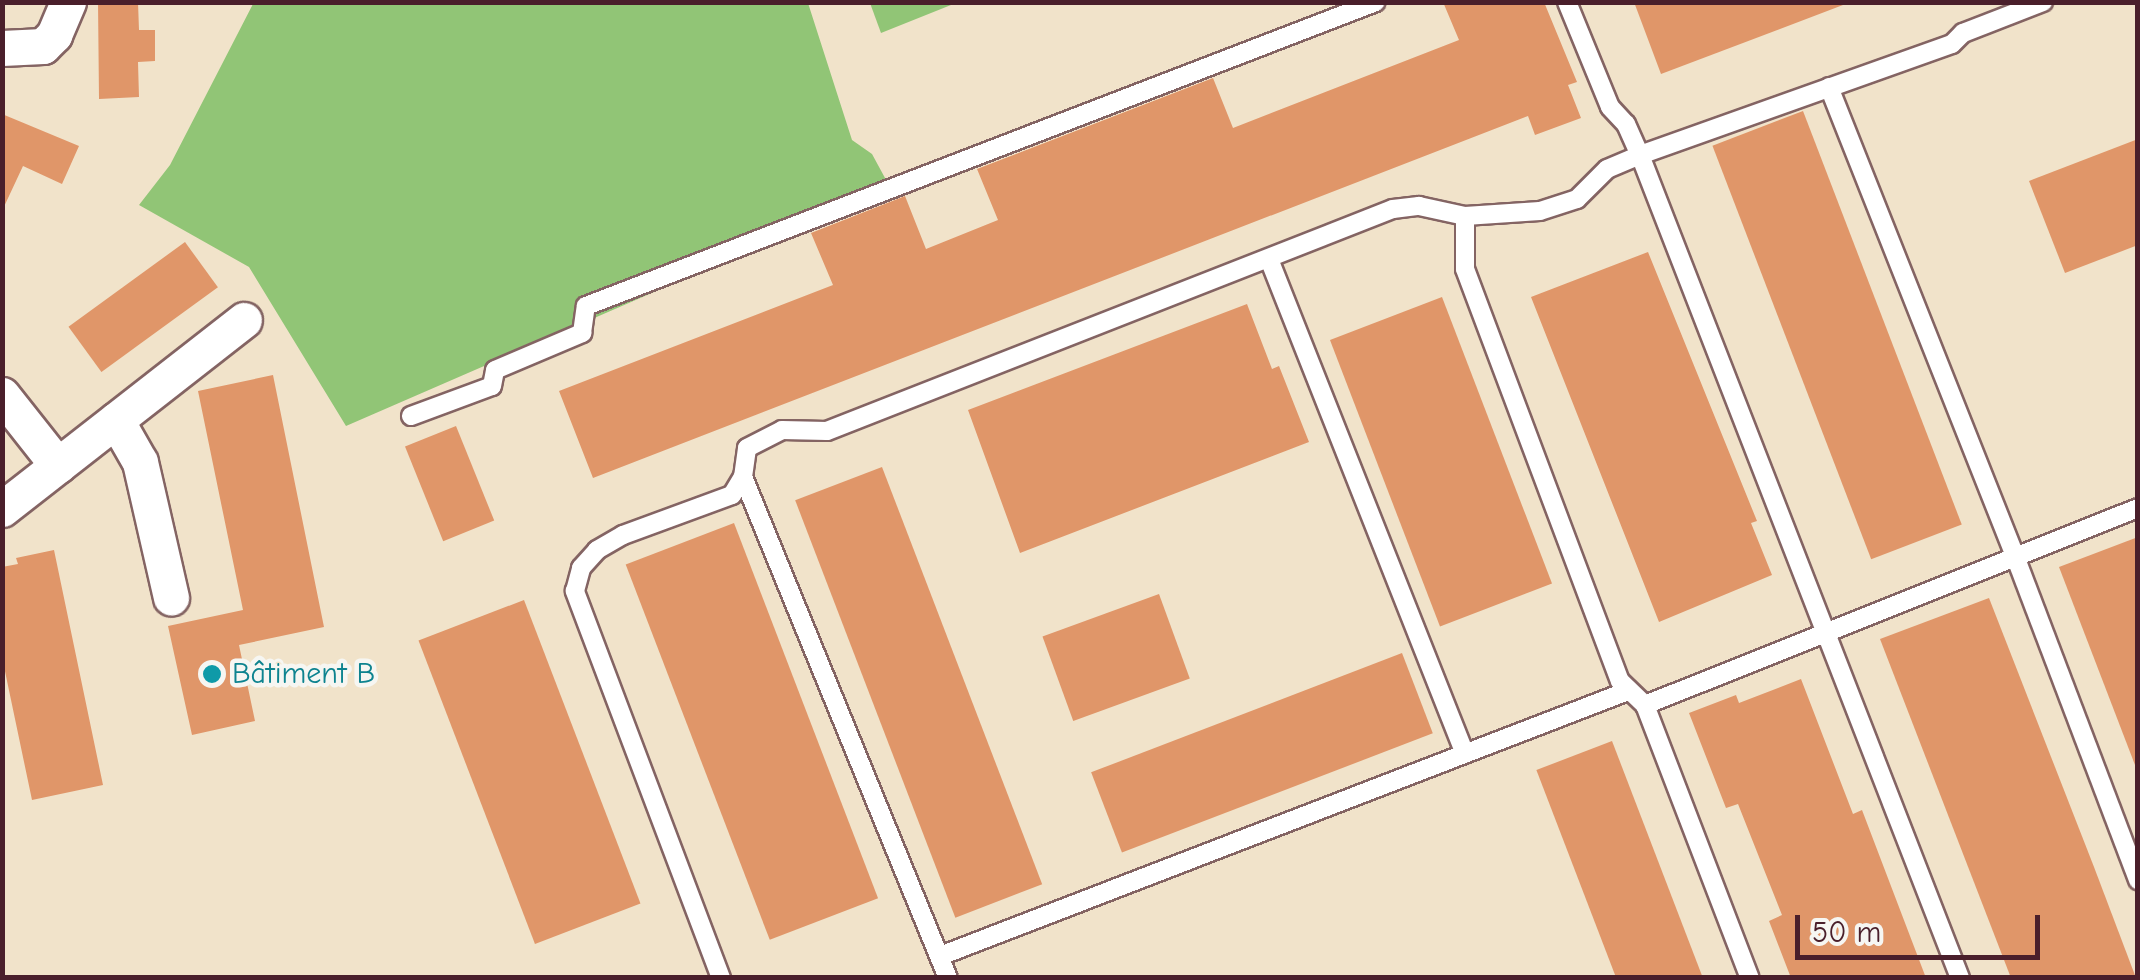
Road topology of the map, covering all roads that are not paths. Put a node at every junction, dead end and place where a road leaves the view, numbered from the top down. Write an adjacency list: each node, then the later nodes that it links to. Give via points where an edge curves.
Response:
1 (68, 2): 5 (street, via 43,46)
2 (1376, 2): 12 (lane, via 586,306 582,333 495,370 492,386)
3 (1568, 2): 7 (lane, via 1610,107)
4 (2043, 2): 6 (lane, via 1962,33 1952,44)
5 (2, 48)
6 (1829, 87): 7 (lane); 18 (lane)
7 (1640, 155): 8 (lane, via 1607,169 1577,198 1540,212); 20 (lane)
8 (1465, 216): 9 (lane, via 1419,206 1393,210); 21 (lane, via 1465,269)
9 (1269, 258): 15 (lane, via 827,431 782,430 747,448); 23 (lane)
10 (244, 320): 13 (street)
11 (2, 395): 14 (street)
12 (410, 416)
13 (116, 420): 14 (street); 19 (street, via 140,462)
14 (58, 466): 17 (street)
15 (744, 477): 25 (lane); 26 (lane, via 732,495 597,550 581,568 575,592)
16 (2138, 508): 18 (lane)
17 (2, 509)
18 (2016, 556): 20 (lane); 24 (lane)
19 (171, 597)
20 (1828, 634): 22 (lane); 29 (lane)
21 (1628, 691): 22 (lane); 23 (lane)
22 (1644, 704): 28 (lane)
23 (1464, 754): 25 (lane)
24 (2138, 880)
25 (940, 956): 27 (lane)
26 (721, 978)
27 (948, 978)
28 (1750, 978)
29 (1960, 978)

